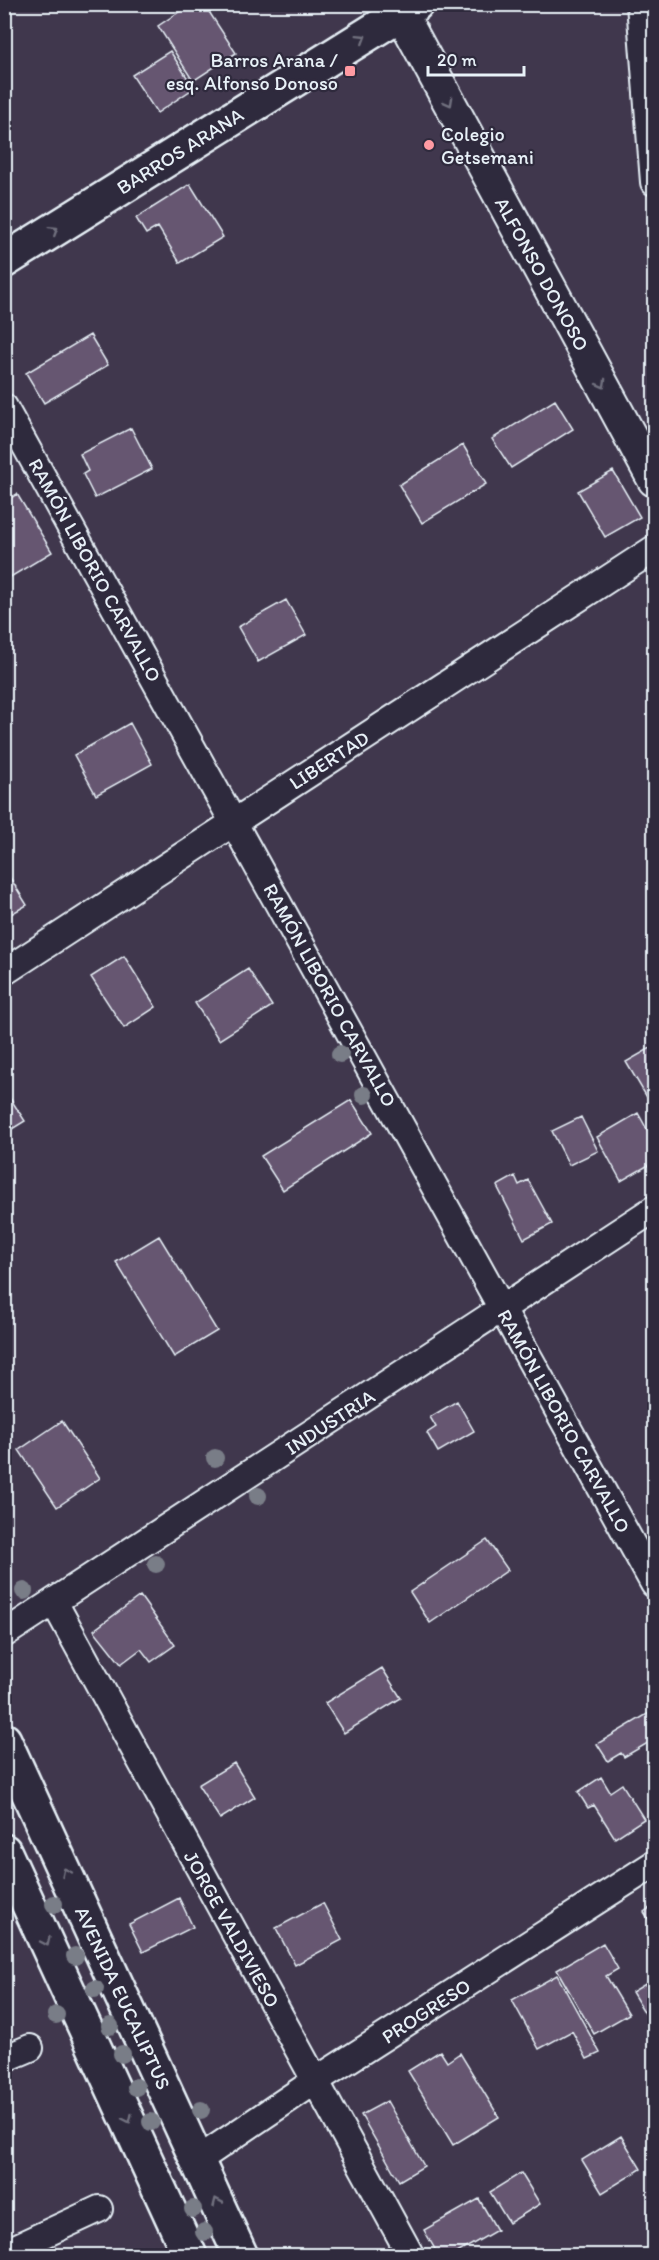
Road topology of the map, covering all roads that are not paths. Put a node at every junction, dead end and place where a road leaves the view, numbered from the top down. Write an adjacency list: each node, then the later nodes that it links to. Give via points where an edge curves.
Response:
1 (640, 4): 3 (street)
2 (404, 8): 4 (main road, BARROS ARANA, one-way to 2); 6 (street, ALFONSO DONOSO, one-way to 6)
3 (654, 182)
4 (4, 261)
5 (4, 407): 8 (street, RAMÓN LIBORIO CARVALLO)
6 (654, 480)
7 (654, 549): 8 (street, LIBERTAD)
8 (234, 822): 9 (street, LIBERTAD); 11 (street, RAMÓN LIBORIO CARVALLO)
9 (4, 972)
10 (654, 1209): 11 (street, INDUSTRIA)
11 (503, 1309): 12 (street, RAMÓN LIBORIO CARVALLO); 13 (street, INDUSTRIA)
12 (654, 1584)
13 (54, 1602): 14 (street, INDUSTRIA); 20 (street, JORGE VALDIVIESO)
14 (4, 1634)
15 (4, 1740): 21 (main road, AVENIDA EUCALIPTUS, one-way to 15)
16 (4, 1851): 24 (main road, one-way to 24)
17 (654, 1864): 20 (street, PROGRESO)
18 (30, 2048): 19 (street)
19 (4, 2059)
20 (315, 2081): 21 (street, PROGRESO); 26 (street, JORGE VALDIVIESO)
21 (198, 2160): 25 (main road, AVENIDA EUCALIPTUS, one-way to 21)
22 (99, 2209): 23 (street)
23 (4, 2253)
24 (190, 2256)
25 (242, 2256)
26 (411, 2256)

